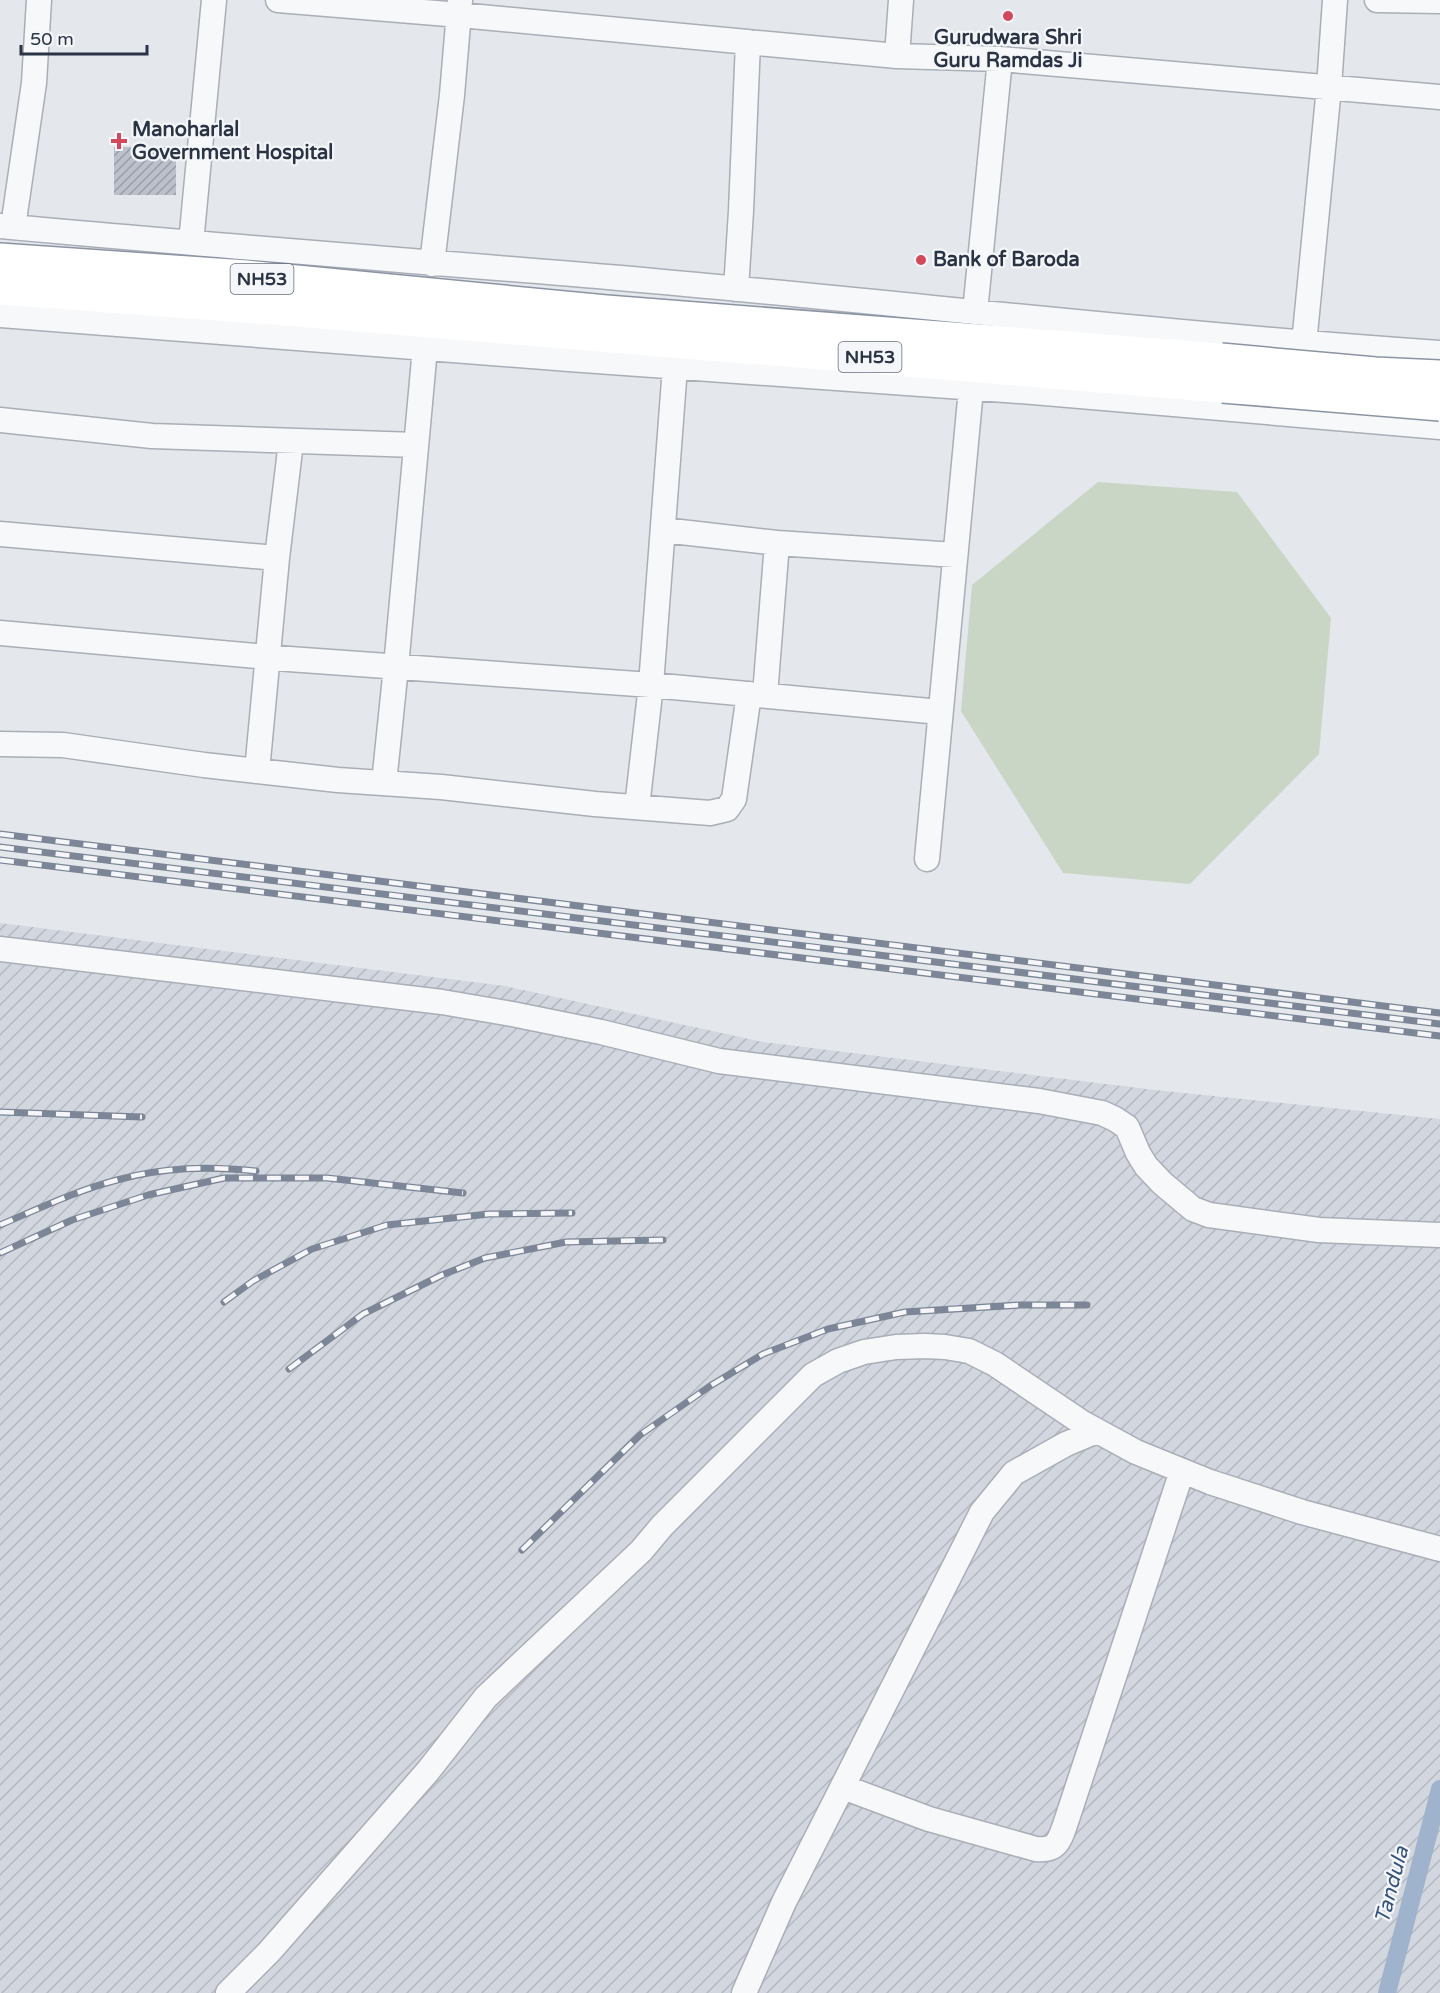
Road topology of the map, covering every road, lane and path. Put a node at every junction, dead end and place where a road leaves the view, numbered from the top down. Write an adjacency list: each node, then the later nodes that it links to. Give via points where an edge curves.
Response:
1 (39, 0): 14 (street, via 34,83)
2 (214, 0): 15 (street)
3 (278, 0): 8 (street)
4 (901, 0): 10 (street)
5 (1335, 0): 12 (street)
6 (1377, 0): 7 (street)
7 (1440, 2)
8 (460, 7): 9 (street); 17 (street)
9 (748, 42): 10 (street); 19 (street)
10 (897, 56): 11 (street)
11 (1000, 59): 12 (street); 20 (street)
12 (1329, 87): 13 (street); 23 (street)
13 (1440, 97)
14 (7, 227): 15 (street)
15 (191, 243): 17 (street)
16 (0, 260): 22 (highway, NH53, via 246,277)
17 (432, 264): 19 (street)
18 (0, 288): 22 (highway, NH53, via 271,308)
19 (736, 289): 20 (street)
20 (975, 312): 23 (street)
21 (0, 315): 24 (street)
22 (520, 316): 28 (highway, NH53, bridge, via 953,340); 30 (highway, NH53, bridge)
23 (1304, 344): 25 (street)
24 (425, 348): 27 (street); 35 (street)
25 (1407, 351): 26 (street); 32 (street)
26 (1440, 353)
27 (675, 367): 29 (street); 36 (street)
28 (1440, 377)
29 (971, 389): 32 (street); 39 (street)
30 (1440, 404)
31 (0, 420): 34 (street, via 152,436)
32 (1401, 423): 33 (street)
33 (1440, 427)
34 (291, 442): 35 (street); 40 (street)
35 (416, 446): 43 (street)
36 (663, 530): 38 (street); 44 (street)
37 (0, 534): 40 (street)
38 (777, 543): 39 (street); 45 (street)
39 (955, 555): 46 (street)
40 (278, 558): 42 (street)
41 (0, 633): 42 (street)
42 (269, 657): 43 (street); 48 (street)
43 (396, 667): 44 (street); 49 (street)
44 (651, 685): 45 (street); 50 (street)
45 (757, 694): 46 (street); 50 (street, via 736,787 727,809 710,813)
46 (940, 712): 51 (street)
47 (0, 744): 48 (street, via 63,745)
48 (257, 771): 49 (street)
49 (384, 783): 50 (street)
50 (637, 807)
51 (927, 859)
52 (0, 949): 53 (street, via 442,1002 602,1032 720,1061 1039,1101 1102,1113 1127,1127 1146,1166 1162,1183 1193,1209 1209,1215 1319,1230)
53 (1440, 1235)
54 (1097, 1431): 55 (street); 57 (street, via 1014,1473 982,1512); 58 (street, via 995,1364 960,1349 924,1346 864,1352 813,1375 641,1551 486,1697 428,1771 269,1952)
55 (1182, 1471): 56 (street, via 1302,1512); 57 (street, via 1065,1825 1054,1846 1046,1850 1025,1846 929,1819)
56 (1440, 1549)
57 (843, 1787): 59 (street, via 784,1902)
58 (228, 1993)
59 (744, 1993)

